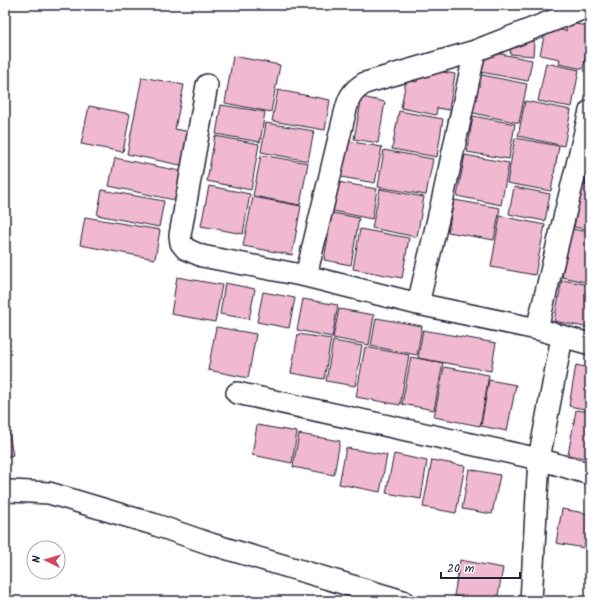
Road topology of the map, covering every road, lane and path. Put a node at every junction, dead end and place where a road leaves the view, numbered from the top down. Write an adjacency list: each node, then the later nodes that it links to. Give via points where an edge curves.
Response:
1 (590, 6): 2 (street)
2 (475, 51): 5 (street, via 365,83 355,89 349,98); 6 (street)
3 (207, 85): 5 (street, via 180,243 186,249 202,256)
4 (590, 111): 7 (street)
5 (306, 276): 6 (street)
6 (418, 304): 7 (street)
7 (537, 330): 8 (street)
8 (562, 337): 9 (street); 11 (street)
9 (590, 344)
10 (237, 393): 11 (street)
11 (539, 459): 12 (street); 15 (street)
12 (590, 474)
13 (5, 492): 14 (street, via 49,493)
14 (403, 601)
15 (531, 601)

